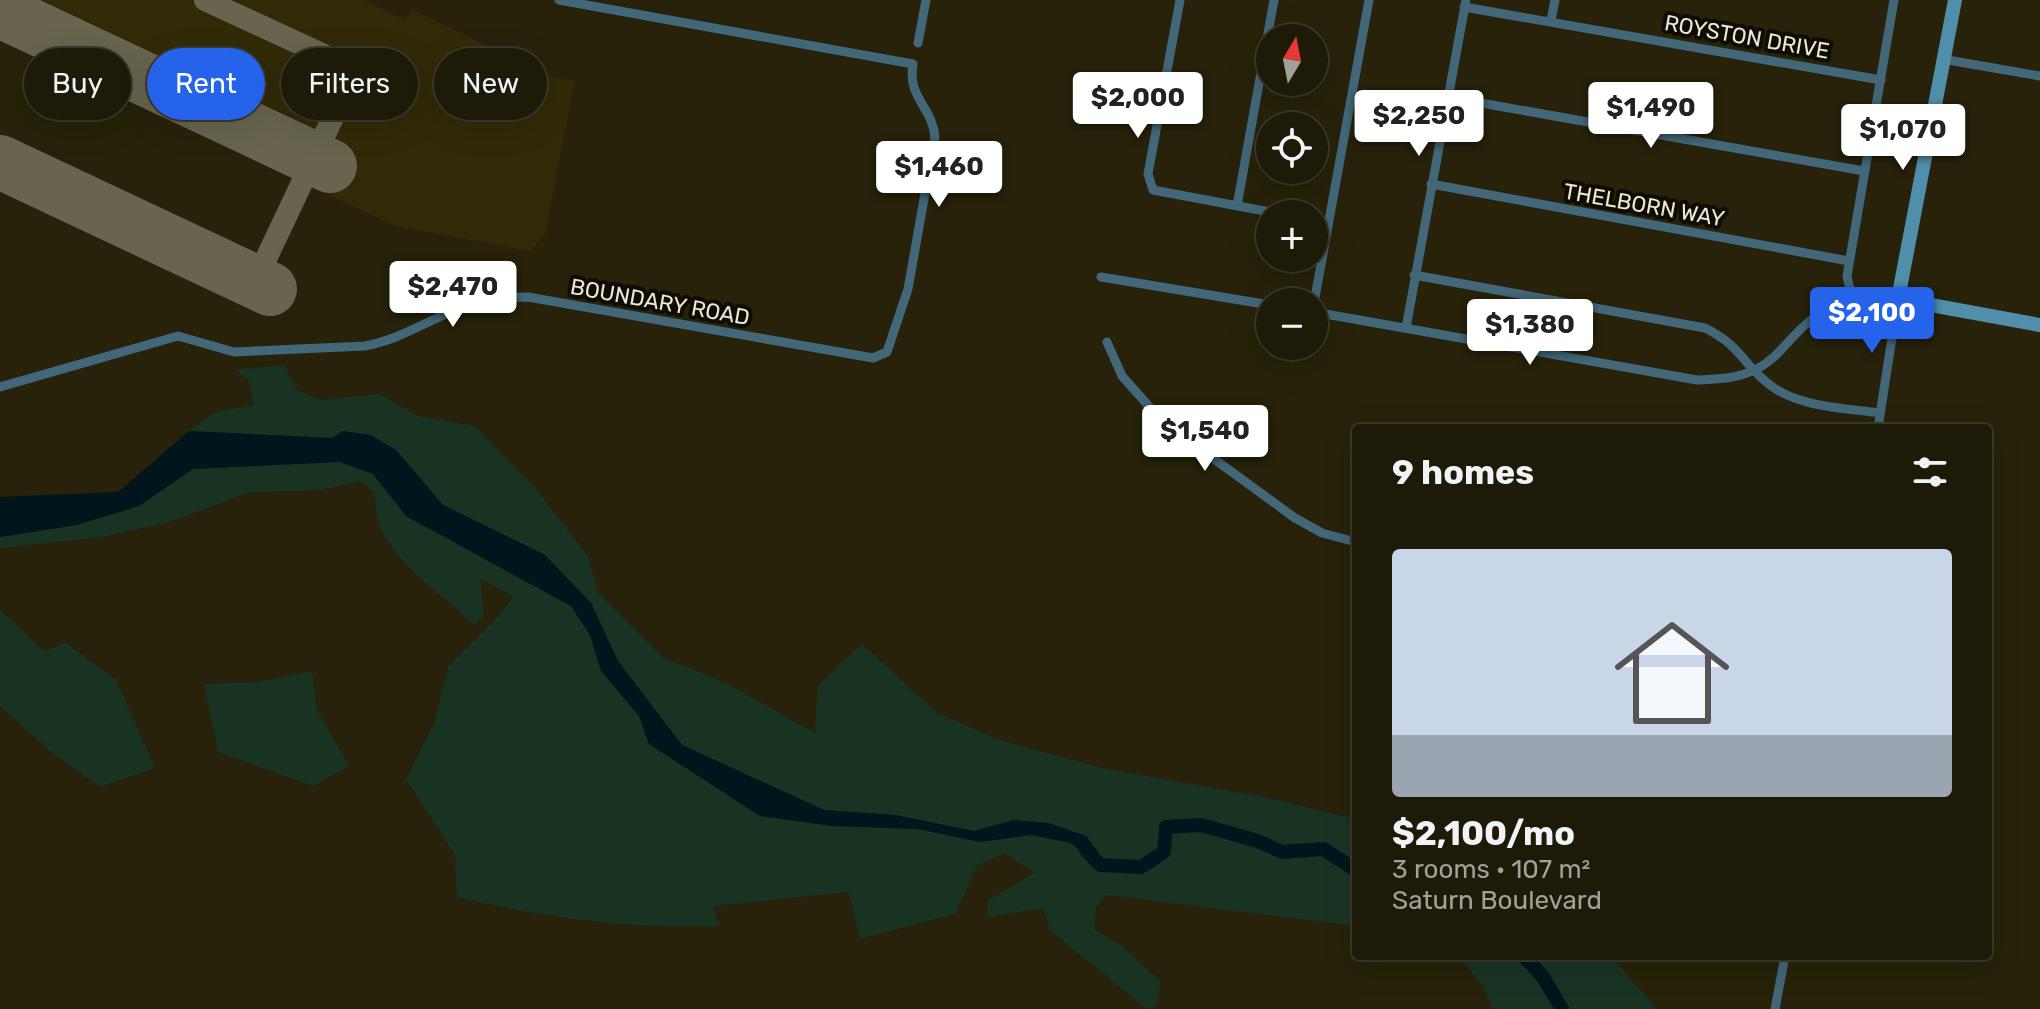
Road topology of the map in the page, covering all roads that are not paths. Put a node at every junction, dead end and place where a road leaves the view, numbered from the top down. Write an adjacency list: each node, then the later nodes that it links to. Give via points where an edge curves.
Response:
1 (559, 0): 32 (street, BOUNDARY ROAD, via 913,64 911,86 935,137 928,200 889,349 880,357 541,299 500,297 473,302 383,343 234,352 178,336)
2 (926, 0): 11 (street)
3 (1180, 0): 18 (street, via 1148,174 1158,192)
4 (1274, 0): 18 (street)
5 (1369, 0): 20 (street)
6 (1555, 0): 10 (street)
7 (1955, 0): 12 (street)
8 (1465, 3): 10 (street, ROYSTON DRIVE); 15 (street)
9 (1895, 3): 14 (street)
10 (1551, 20): 14 (street, ROYSTON DRIVE)
11 (918, 43)
12 (1942, 59): 13 (street); 24 (street)
13 (2040, 76)
14 (1881, 80): 16 (street)
15 (1447, 97): 16 (street); 17 (street)
16 (1864, 171): 21 (street)
17 (1431, 184): 21 (street, THELBORN WAY); 22 (street)
18 (1237, 206): 19 (street)
19 (1256, 209)
20 (1328, 223)
21 (1849, 261): 25 (street)
22 (1414, 275): 29 (street); 31 (street, via 1705,328 1729,340)
23 (1101, 277): 26 (street)
24 (1898, 299): 25 (street); 28 (street); 33 (street)
25 (1853, 302): 31 (street, via 1822,312)
26 (1256, 303)
27 (1328, 314): 29 (street)
28 (2040, 325)
29 (1406, 328): 31 (street, via 1697,380)
30 (1107, 342): 35 (street, via 1122,376 1162,421 1295,518)
31 (1753, 371): 33 (street, via 1795,398)
32 (0, 387)
33 (1879, 413): 34 (street)
34 (1878, 424)
35 (1352, 541)
36 (1784, 960): 37 (street)
37 (1775, 1009)

